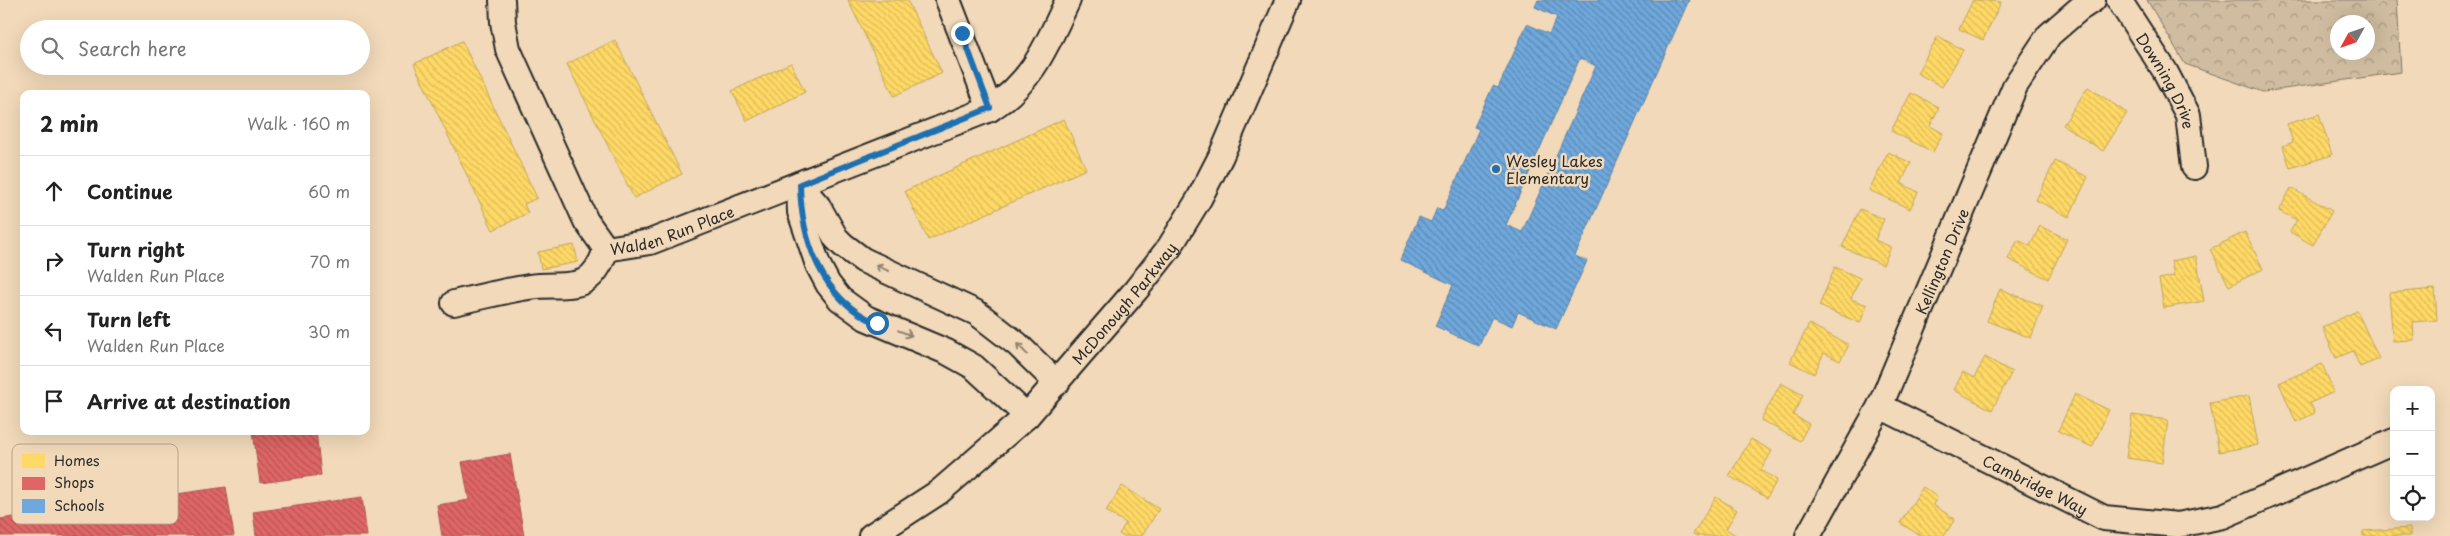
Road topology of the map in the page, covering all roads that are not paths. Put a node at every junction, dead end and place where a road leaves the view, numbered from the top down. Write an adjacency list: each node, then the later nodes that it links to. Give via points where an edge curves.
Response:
1 (502, 0): 12 (street, Walden Run Place, via 508,49 586,221)
2 (948, 0): 7 (street)
3 (1068, 0): 7 (street, Walden Run Place, via 1032,72 1013,92)
4 (1288, 0): 14 (street, McDonough Parkway, via 1199,200 1169,248)
5 (2093, 0): 15 (street, Kellington Drive, via 2049,35 2016,86)
6 (2119, 0): 8 (street, Downing Drive, via 2165,71 2188,115)
7 (990, 108): 9 (street, Walden Run Place)
8 (2194, 168)
9 (800, 184): 10 (street, via 818,206); 11 (street, via 800,212); 12 (street, Walden Run Place, via 650,242)
10 (834, 234): 11 (street); 14 (street, one-way to 10, via 987,320 863,260)
11 (812, 247): 16 (street, one-way to 16, via 828,284 852,309 974,367)
12 (606, 249): 13 (street, via 598,268 575,285 531,287)
13 (454, 302)
14 (1057, 383): 16 (street, McDonough Parkway)
15 (1880, 406): 18 (street, Cambridge Way); 20 (street, Kellington Drive)
16 (1027, 416): 19 (street, McDonough Parkway, via 939,492)
17 (2390, 443): 18 (street, Cambridge Way, via 2223,516 2178,525)
18 (2102, 527)
19 (871, 536)
20 (1808, 536)

